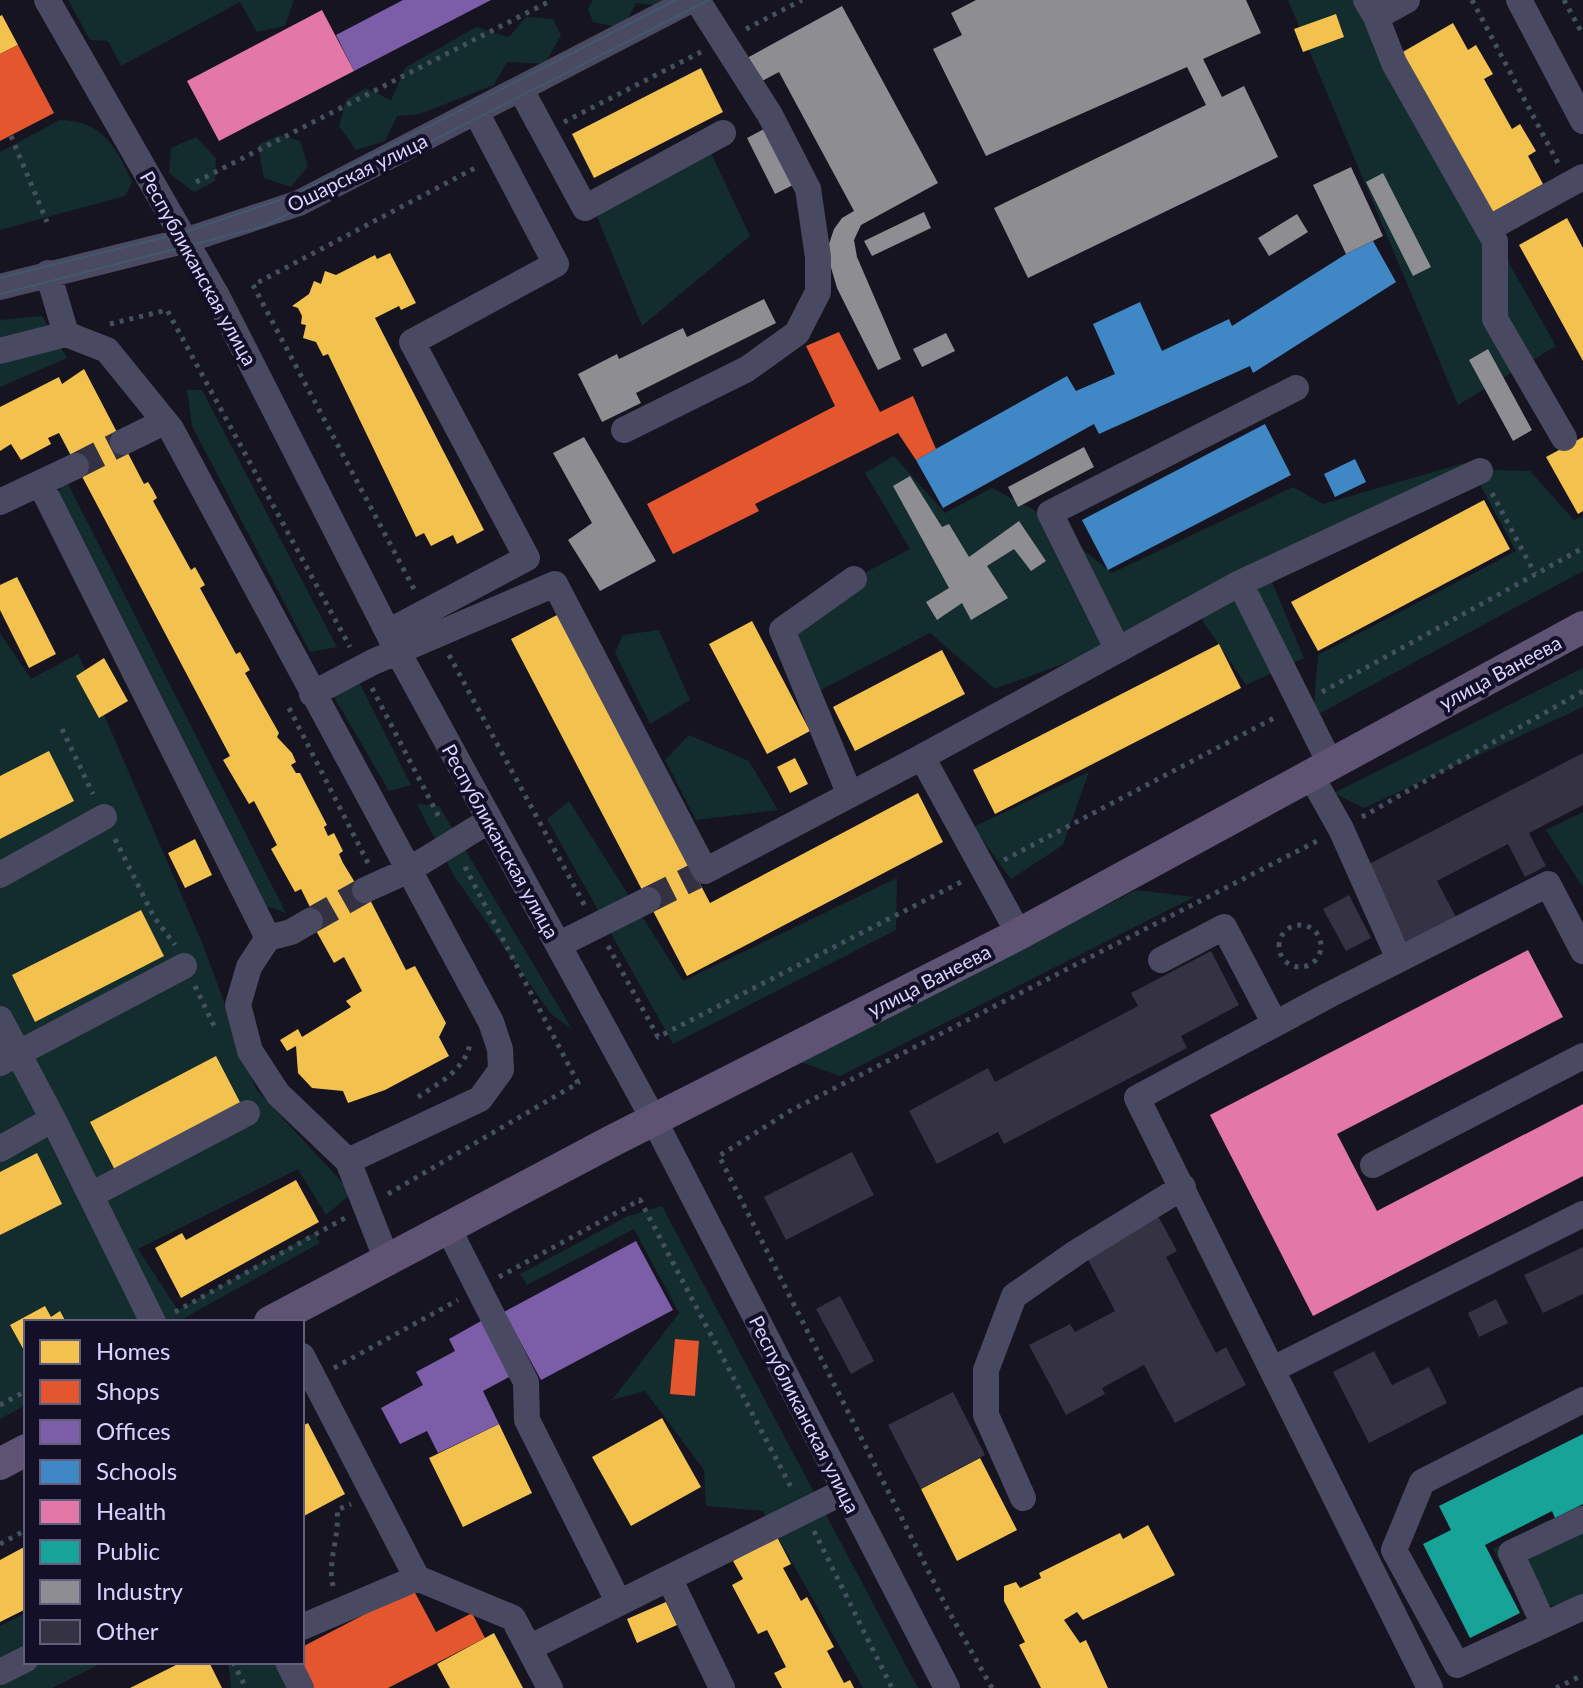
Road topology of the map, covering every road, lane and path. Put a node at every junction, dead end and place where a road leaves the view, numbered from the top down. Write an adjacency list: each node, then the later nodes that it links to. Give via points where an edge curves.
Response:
1 (47, 0): 19 (street, Республиканская улица)
2 (552, 0): 16 (path)
3 (694, 0): 10 (street, Ошарская улица); 27 (street, via 770,115 808,189 818,292 797,333 747,369)
4 (1407, 0): 8 (street)
5 (1472, 0): 15 (path)
6 (1519, 0): 12 (street)
7 (1564, 0): 9 (path)
8 (1371, 9): 18 (street, via 1394,63)
9 (1583, 35)
10 (521, 90): 11 (street, Ошарская улица); 13 (street, via 585,208)
11 (476, 112): 19 (street, Ошарская улица, via 299,203); 38 (street, via 556,264 412,342 527,558)
12 (1583, 121)
13 (723, 133)
14 (11, 136): 17 (path)
15 (1576, 181): 18 (street)
16 (196, 182)
17 (47, 222)
18 (1488, 229): 28 (street, via 1495,241 1495,319)
19 (187, 240): 20 (street, Ошарская улица); 40 (street, Республиканская улица)
20 (48, 273): 22 (street, Ошарская улица); 23 (street)
21 (253, 285): 38 (path)
22 (0, 287)
23 (66, 334): 24 (street); 26 (street, via 107,350)
24 (0, 351)
25 (1296, 388): 41 (street, via 1050,513)
26 (164, 422): 29 (street); 43 (street)
27 (624, 430)
28 (1564, 438)
29 (123, 442)
30 (76, 466): 32 (street)
31 (1480, 471): 35 (path); 37 (street)
32 (40, 483): 33 (street); 61 (street)
33 (0, 502)
34 (1583, 548): 35 (path)
35 (1535, 574): 45 (path)
36 (854, 579): 49 (street, via 782,630)
37 (1240, 583): 41 (street); 45 (street)
38 (433, 623): 40 (street); 49 (street, via 555,584 700,874); 59 (path)
39 (1583, 627): 48 (main road, улица Ванеева)
40 (393, 642): 43 (street); 51 (street, Республиканская улица)
41 (1118, 650): 47 (street)
42 (1583, 691): 52 (path)
43 (312, 694): 54 (street)
44 (287, 704): 56 (path)
45 (1300, 704): 48 (street); 53 (path)
46 (62, 729): 50 (path)
47 (922, 757): 49 (street); 53 (street)
48 (1320, 769): 52 (street); 60 (main road, улица Ванеева)
49 (850, 795)
50 (104, 817): 55 (street); 67 (path)
51 (490, 820): 54 (street); 63 (street, Республиканская улица)
52 (1341, 829): 65 (street); 122 (path, via 790,1111 719,1156)
53 (984, 870): 59 (path, via 658,1037); 60 (street)
54 (407, 871): 56 (street); 79 (street, via 491,1022 501,1070 480,1099)
55 (0, 875)
56 (373, 886)
57 (648, 900): 59 (street)
58 (310, 921): 61 (street)
59 (596, 925): 63 (street)
60 (1019, 934): 77 (main road, улица Ванеева)
61 (268, 938): 79 (street, via 249,967 238,1005 250,1051 278,1094)
62 (1322, 943): 62 (path, via 1307,925 1285,931 1279,942 1288,964 1300,967 1312,964)
63 (558, 945): 77 (street, Республиканская улица)
64 (1583, 951): 65 (street, via 1548,884)
65 (1399, 959): 69 (street)
66 (1161, 960): 69 (street, via 1224,927)
67 (184, 966): 71 (path); 73 (street)
68 (0, 1019): 73 (street)
69 (1275, 1024): 81 (street, via 1137,1098)
70 (472, 1030): 74 (path, via 468,1056)
71 (217, 1032)
72 (1583, 1056): 80 (street)
73 (9, 1058): 76 (street)
74 (415, 1099)
75 (247, 1113): 82 (street)
76 (53, 1119): 78 (street); 82 (street)
77 (654, 1120): 85 (main road, улица Ванеева); 96 (street, Республиканская улица)
78 (0, 1149)
79 (348, 1161): 86 (street)
80 (1373, 1165)
81 (1183, 1187): 90 (street); 98 (street, via 1014,1296 986,1370 986,1415)
82 (91, 1195): 87 (street)
83 (640, 1200): 99 (path)
84 (1583, 1214): 90 (street)
85 (448, 1228): 86 (main road, улица Ванеева); 105 (street, via 526,1382 527,1420)
86 (387, 1260): 88 (main road, улица Ванеева)
87 (152, 1320)
88 (279, 1320)
89 (304, 1360): 97 (street)
90 (1273, 1369): 123 (street)
91 (24, 1392): 93 (path)
92 (1583, 1400): 108 (street, via 1422,1482 1394,1550 1457,1665)
93 (0, 1405)
94 (24, 1451): 95 (main road)
95 (0, 1464)
96 (845, 1491): 99 (street); 121 (street, Республиканская улица)
97 (373, 1496): 103 (street); 107 (path, via 337,1510 339,1531 330,1570)
98 (1023, 1498)
99 (804, 1511): 104 (street); 120 (path)
100 (1583, 1519): 108 (street, via 1511,1553)
101 (24, 1531): 102 (path)
102 (0, 1544)
103 (417, 1578): 107 (street); 110 (street, via 513,1618)
104 (669, 1578): 105 (street); 119 (street)
105 (619, 1603): 110 (street)
106 (1583, 1607): 108 (street)
107 (338, 1609): 109 (street)
108 (1544, 1625)
109 (304, 1626)
110 (529, 1648): 118 (street)
111 (24, 1660): 114 (street)
112 (234, 1664): 116 (path)
113 (289, 1664): 117 (street)
114 (0, 1672)
115 (1583, 1675): 124 (path)
116 (246, 1688)
117 (301, 1688)
118 (550, 1688)
119 (722, 1688)
120 (892, 1688)
121 (947, 1688)
122 (992, 1688)
123 (1430, 1688)
124 (1556, 1688)

